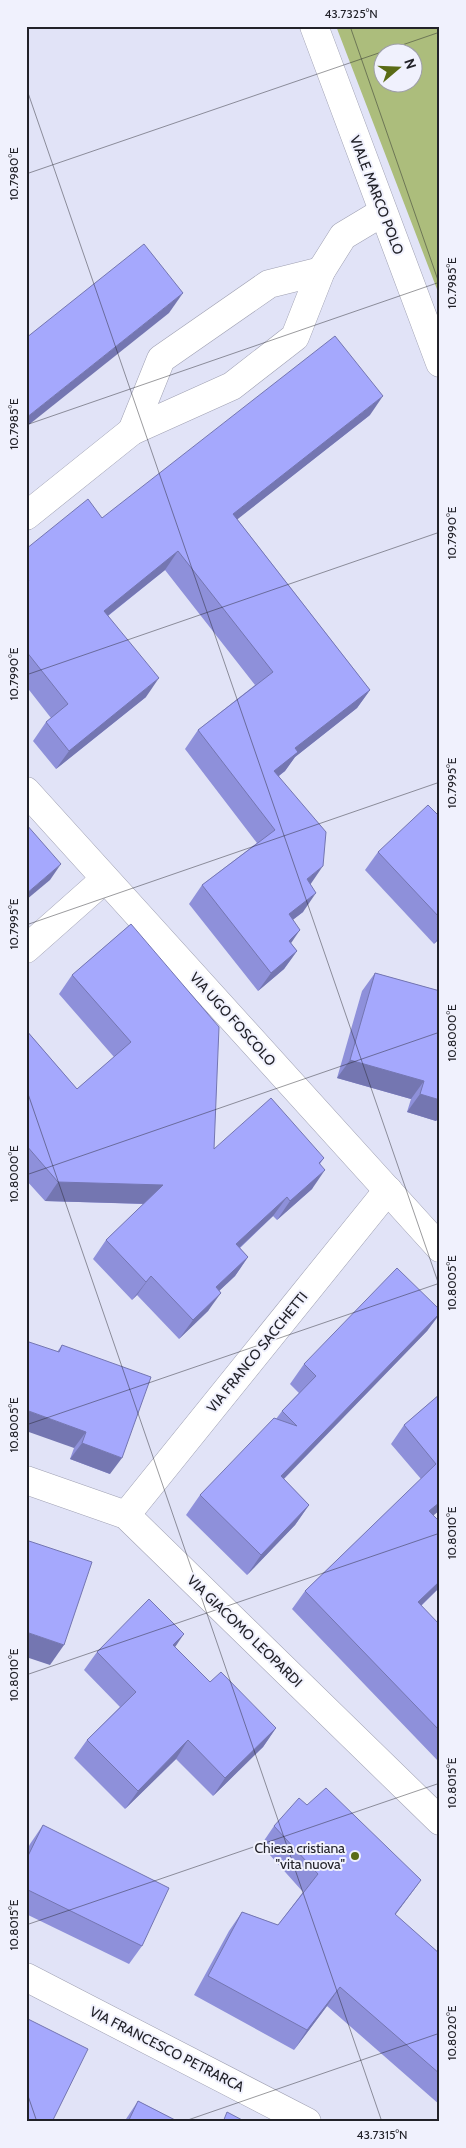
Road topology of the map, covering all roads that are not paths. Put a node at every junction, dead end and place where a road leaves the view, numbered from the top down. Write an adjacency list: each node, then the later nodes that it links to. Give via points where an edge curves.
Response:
1 (314, 26): 2 (street, VIALE MARCO POLO)
2 (383, 212): 3 (street, via 343,236); 4 (street, VIALE MARCO POLO)
3 (321, 271): 5 (street, via 295,337 232,386); 5 (street, via 269,284 161,359)
4 (440, 363)
5 (132, 431): 6 (street)
6 (26, 516)
7 (26, 791): 8 (street, VIA UGO FOSCOLO)
8 (105, 879): 9 (street); 10 (street, VIA UGO FOSCOLO)
9 (26, 949)
10 (388, 1190): 11 (street, VIA UGO FOSCOLO); 13 (street, VIA FRANCO SACCHETTI)
11 (440, 1248)
12 (26, 1480): 13 (street, VIA GIACOMO LEOPARDI)
13 (126, 1515): 14 (street, VIA GIACOMO LEOPARDI)
14 (440, 1821)
15 (26, 1977): 16 (street, VIA FRANCESCO PETRARCA)
16 (307, 2122)

